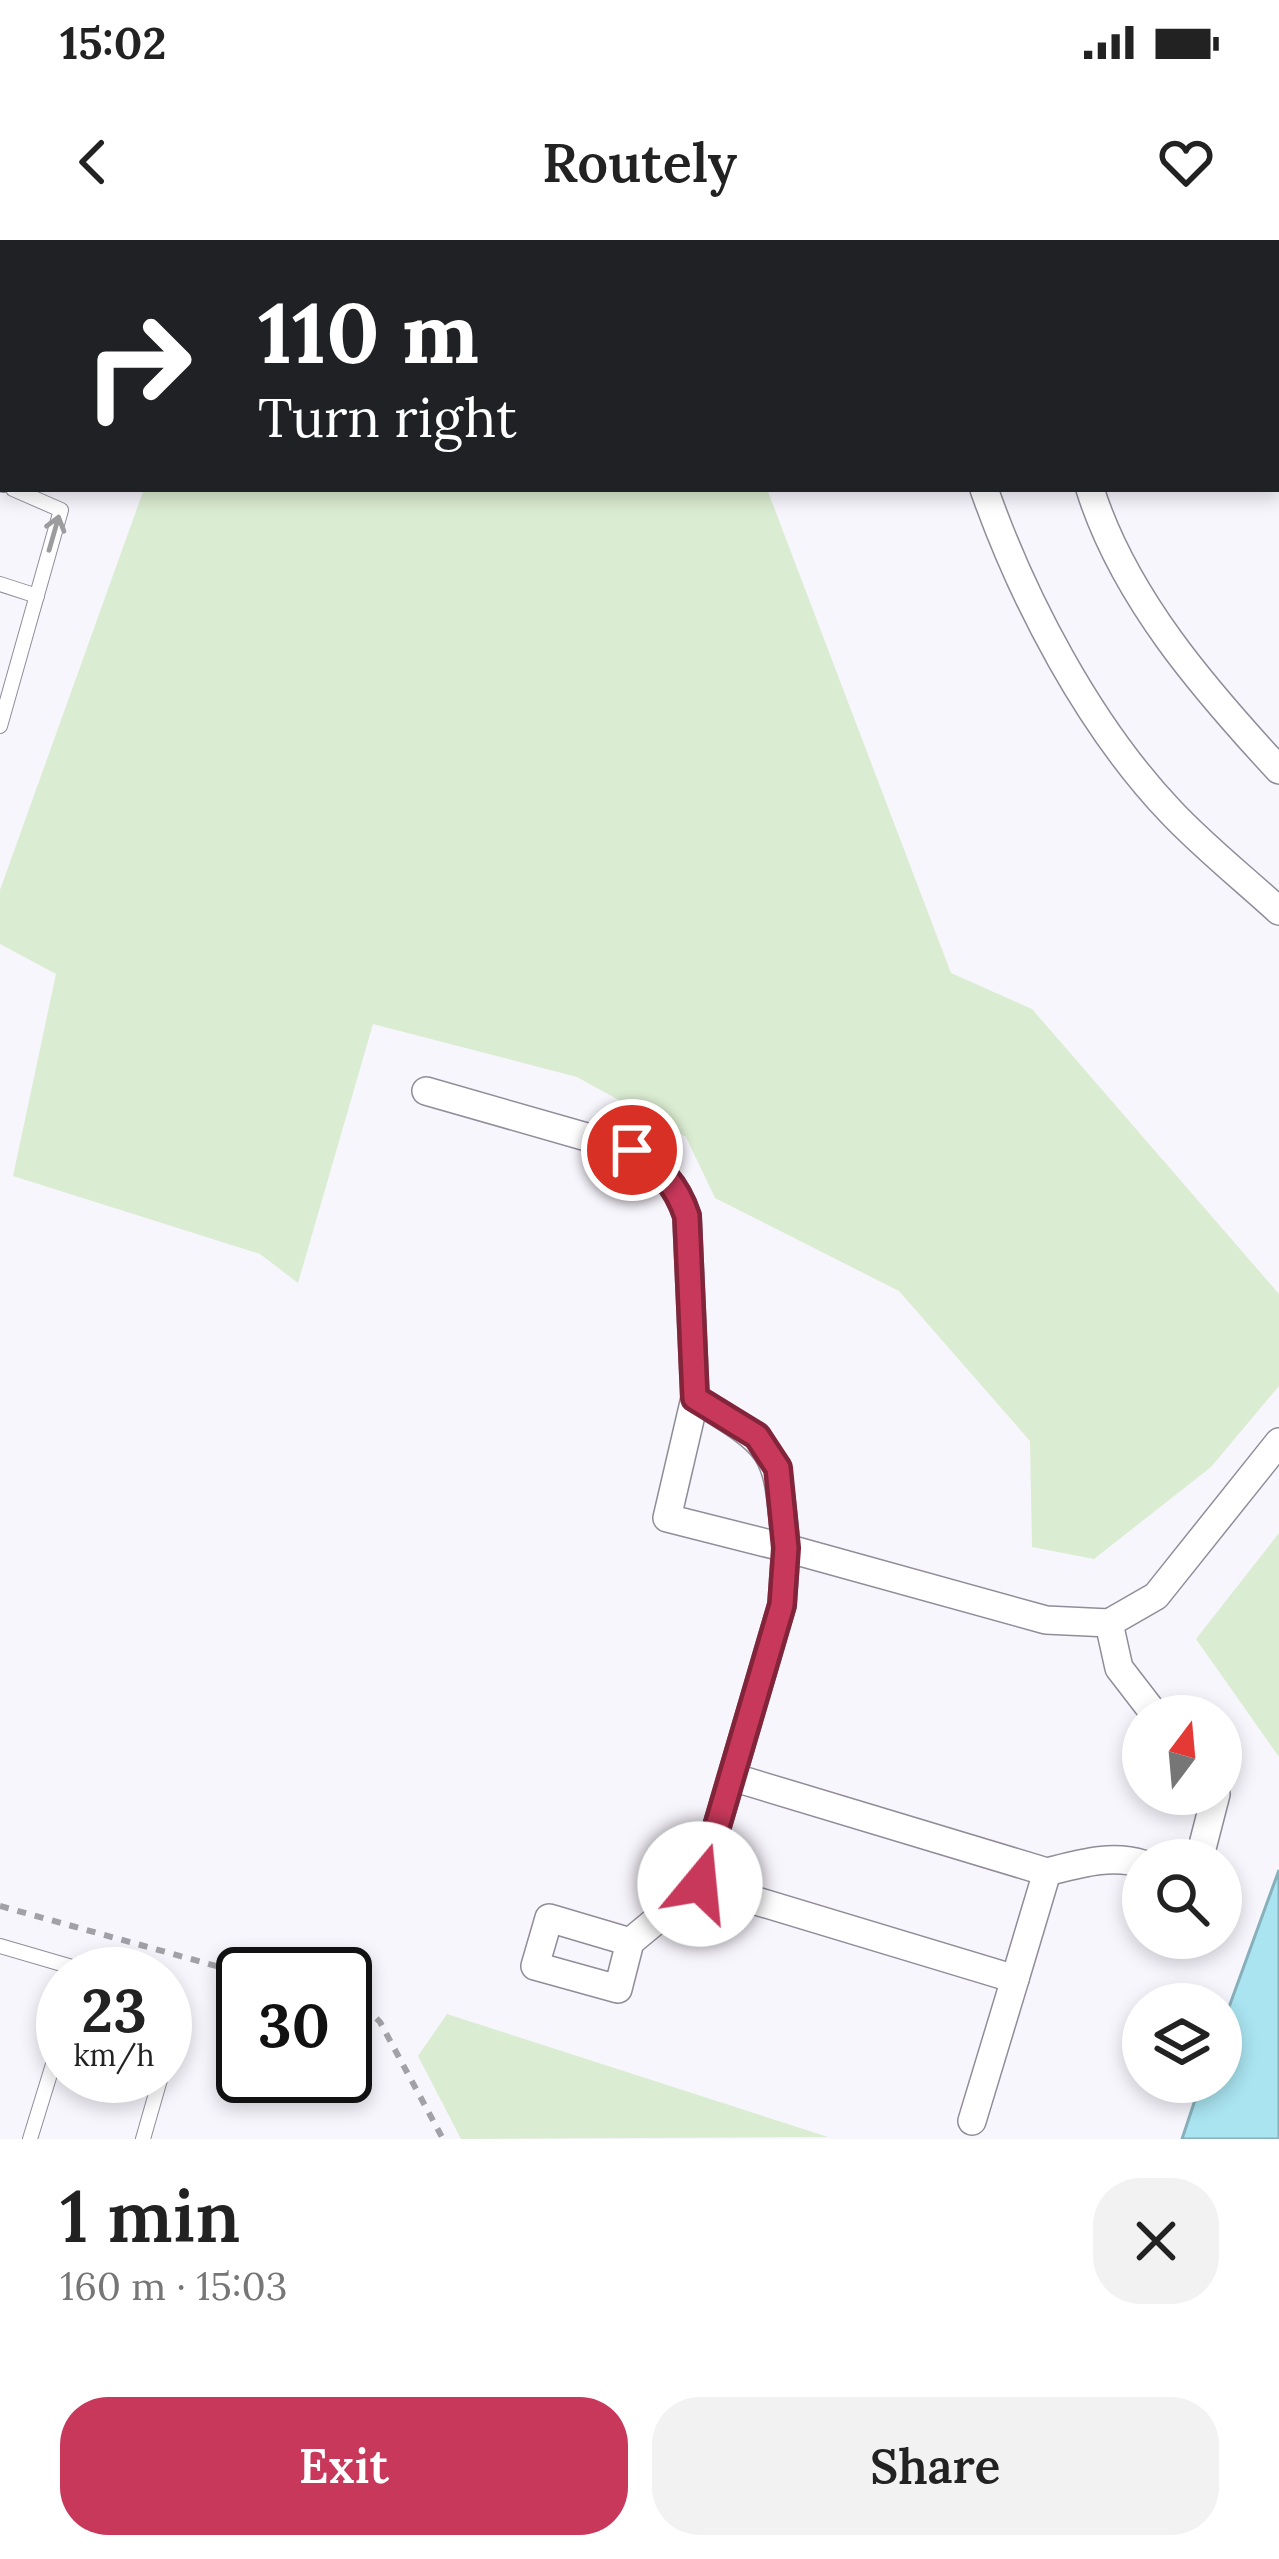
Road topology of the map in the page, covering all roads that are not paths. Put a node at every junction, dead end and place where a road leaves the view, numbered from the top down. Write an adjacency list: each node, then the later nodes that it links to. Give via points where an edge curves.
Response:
1 (20, 492): 5 (lane, one-way to 1, via 61,510)
2 (985, 492): 8 (street, via 1008,558 1086,702 1170,811)
3 (1091, 492): 7 (street, via 1146,603 1199,682)
4 (0, 584): 5 (lane)
5 (37, 596): 6 (lane)
6 (0, 726)
7 (1279, 770)
8 (1279, 911)
9 (426, 1091): 10 (street, via 632,1150 678,1188 687,1216)
10 (695, 1398): 12 (street, via 757,1436 778,1468); 12 (street, via 667,1518)
11 (1279, 1442): 13 (street, via 1156,1596)
12 (786, 1548): 13 (street, via 1046,1620); 15 (street, via 782,1605)
13 (1108, 1623): 14 (street, via 1119,1668)
14 (1140, 1695)
15 (732, 1777): 17 (street); 18 (street)
16 (1122, 1859): 17 (street)
17 (1047, 1872): 22 (street)
18 (700, 1884): 19 (street); 22 (street)
19 (630, 1942)
20 (0, 1946): 21 (lane)
21 (36, 1957)
22 (1015, 1979): 25 (street)
23 (42, 2103): 26 (lane)
24 (153, 2103): 27 (lane)
25 (972, 2121)
26 (31, 2139)
27 (143, 2139)

